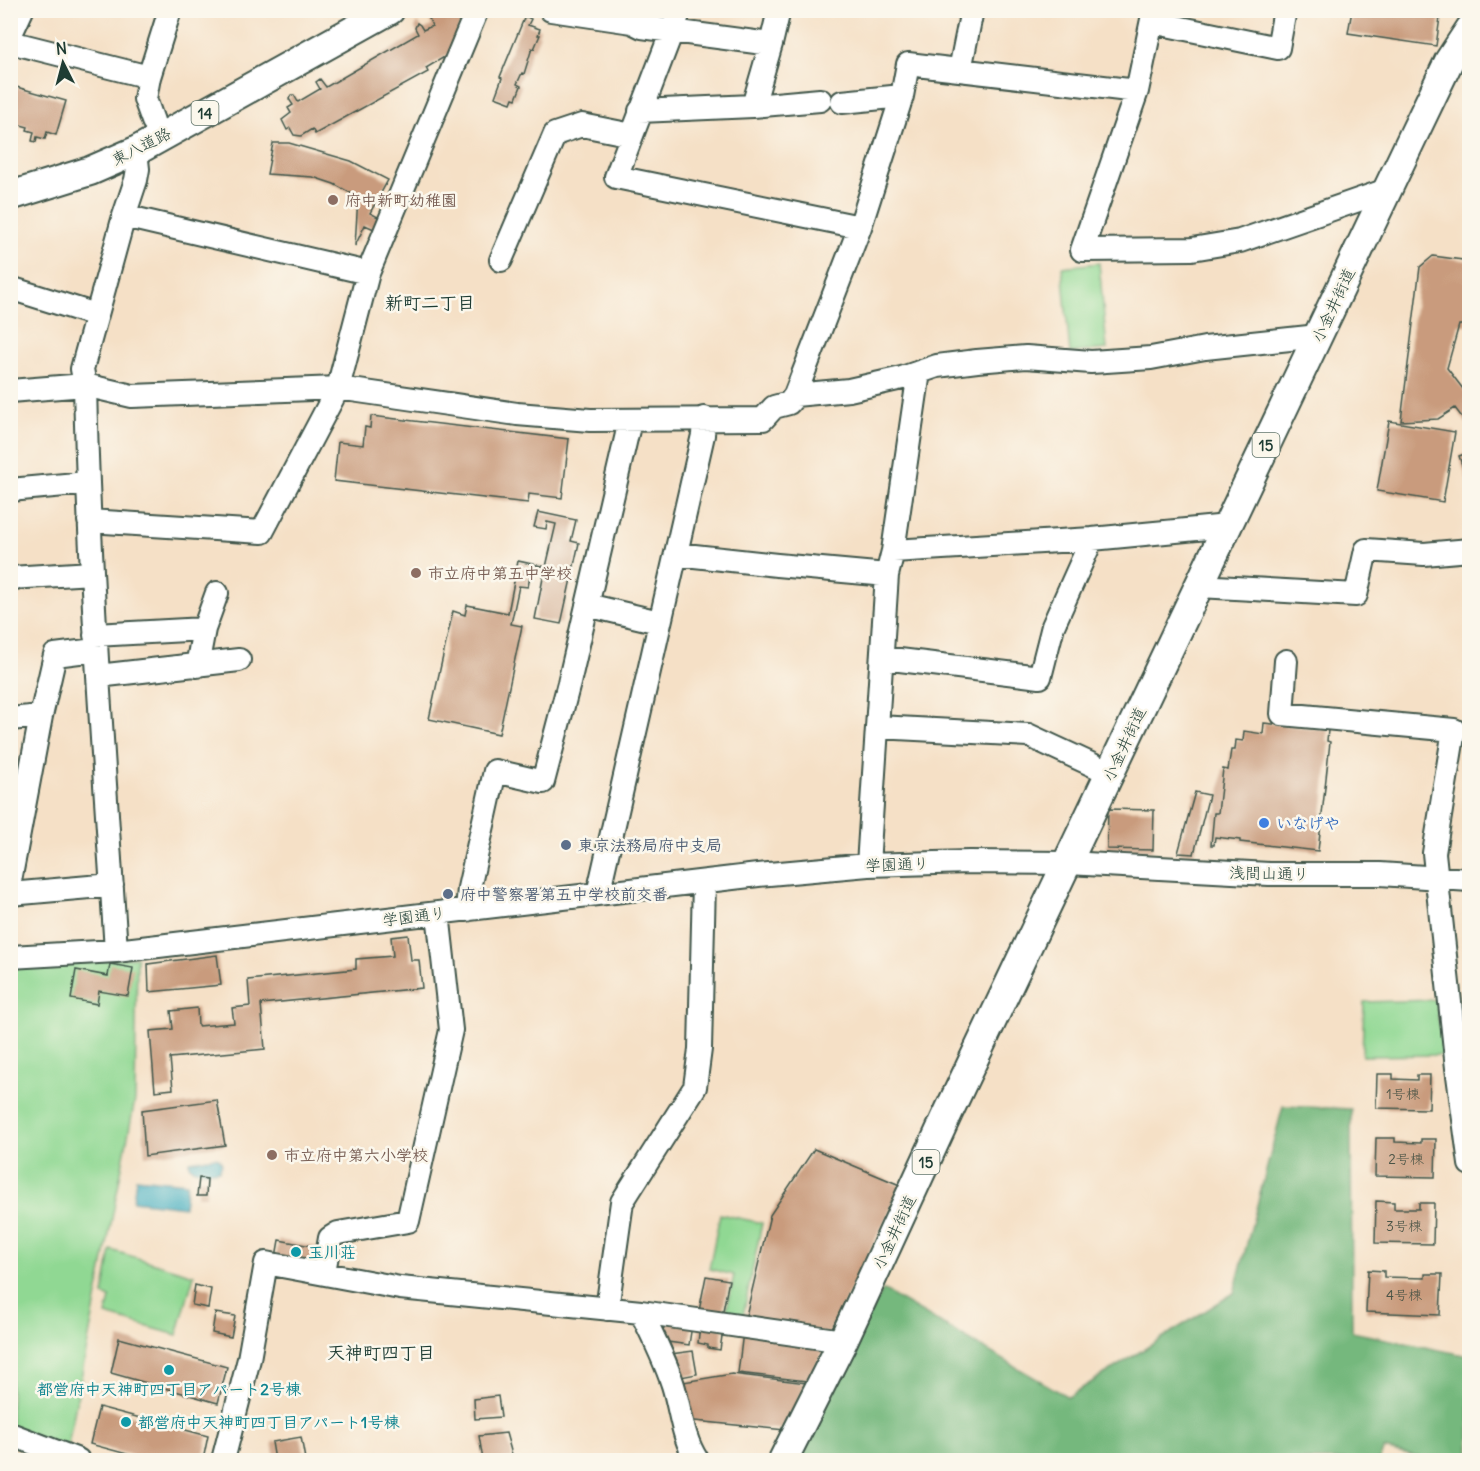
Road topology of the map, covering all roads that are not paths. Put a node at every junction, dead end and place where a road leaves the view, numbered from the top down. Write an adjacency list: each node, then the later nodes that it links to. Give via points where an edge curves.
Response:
1 (22, 10): 13 (street)
2 (170, 10): 17 (street)
3 (349, 10): 22 (main road, 東八道路 / 14)
4 (390, 10): 24 (main road, 東八道路 / 14)
5 (477, 10): 31 (street)
6 (550, 10): 11 (street, via 632,22 642,27)
7 (779, 10): 15 (street)
8 (972, 10): 16 (street)
9 (1286, 10): 10 (street, via 1278,48)
10 (1153, 16): 18 (street)
11 (676, 21): 15 (street); 21 (street)
12 (1470, 29): 26 (main road, 小金井街道 / 15, via 1438,84)
13 (10, 36)
14 (10, 42): 17 (street)
15 (771, 44): 20 (street)
16 (960, 70): 18 (street); 19 (street, via 908,64)
17 (148, 77): 22 (street, via 144,99)
18 (1137, 91): 26 (street, via 1082,250 1192,249 1240,242)
19 (902, 96): 20 (street); 29 (street)
20 (753, 106): 21 (street)
21 (640, 111): 23 (street)
22 (153, 121): 25 (main road, 東八道路 / 14, via 104,144)
23 (632, 135): 29 (street, via 616,177); 30 (street, via 582,125 555,134)
24 (136, 151): 27 (main road, 東八道路 / 14, via 90,171); 28 (street, via 136,180)
25 (10, 176)
26 (1387, 190): 34 (main road, 小金井街道 / 15)
27 (10, 196)
28 (124, 216): 31 (street); 33 (street)
29 (860, 227): 39 (street)
30 (501, 260)
31 (368, 273): 37 (street)
32 (10, 288): 33 (street)
33 (96, 315): 36 (street, via 82,369)
34 (1318, 336): 35 (street, via 1151,357 1091,362 1026,357 937,366); 45 (main road, 小金井街道 / 15)
35 (919, 372): 39 (street, via 849,390); 48 (street)
36 (85, 385): 37 (street, via 132,396); 38 (street); 42 (street)
37 (338, 388): 41 (street, via 517,414); 44 (street, via 262,532)
38 (10, 391)
39 (795, 395): 40 (street, via 763,419)
40 (704, 418): 41 (street); 49 (street)
41 (630, 421): 55 (street)
42 (87, 483): 43 (street); 44 (street)
43 (10, 490)
44 (89, 521): 50 (street)
45 (1228, 526): 46 (street); 53 (main road, 小金井街道 / 15)
46 (1092, 539): 48 (street); 59 (street, via 1053,626 1040,677)
47 (1470, 550): 53 (street, via 1424,554 1366,550 1356,594)
48 (893, 551): 51 (street)
49 (676, 554): 51 (street); 56 (street)
50 (92, 573): 52 (street); 58 (street)
51 (887, 575): 59 (street)
52 (10, 578)
53 (1199, 586): 68 (main road, 小金井街道 / 15)
54 (217, 592): 57 (street)
55 (587, 605): 56 (street); 79 (street, via 543,782 495,771)
56 (659, 622): 78 (street)
57 (204, 629): 58 (street); 62 (street)
58 (95, 642): 63 (street); 64 (street, via 55,655)
59 (882, 658): 66 (street)
60 (239, 660): 62 (street)
61 (1286, 661): 67 (street, via 1282,714)
62 (196, 666): 63 (street)
63 (98, 676): 76 (street)
64 (41, 716): 65 (street); 69 (street)
65 (10, 719)
66 (878, 727): 68 (street, via 1028,735); 71 (street)
67 (1462, 731): 72 (street, via 1434,853)
68 (1110, 773): 70 (main road, 小金井街道 / 15)
69 (19, 794): 74 (street)
70 (1068, 863): 71 (street, 学園通り); 72 (street, 浅間山通り); 87 (main road, 小金井街道 / 15)
71 (868, 865): 75 (street, 学園通り)
72 (1438, 878): 73 (street, 浅間山通り); 83 (street)
73 (1470, 880)
74 (10, 881)
75 (704, 882): 78 (street, 学園通り); 85 (street, via 700,1049 695,1087 622,1202)
76 (111, 885): 77 (street); 81 (street)
77 (10, 894)
78 (598, 894): 79 (street, 学園通り)
79 (467, 910): 80 (street, 学園通り)
80 (438, 913): 81 (street, 学園通り); 84 (street, via 452,1030 408,1221 338,1233 330,1238)
81 (116, 951): 82 (street, 学園通り)
82 (10, 957)
83 (1470, 1164)
84 (324, 1272): 85 (street, via 399,1288); 90 (street, via 266,1263 249,1359)
85 (607, 1309): 86 (street)
86 (641, 1312): 87 (street); 91 (street, via 661,1353 683,1431)
87 (843, 1341): 92 (main road, 小金井街道 / 15)
88 (10, 1434): 89 (street)
89 (78, 1461)
90 (223, 1461)
91 (697, 1461)
92 (783, 1461)

